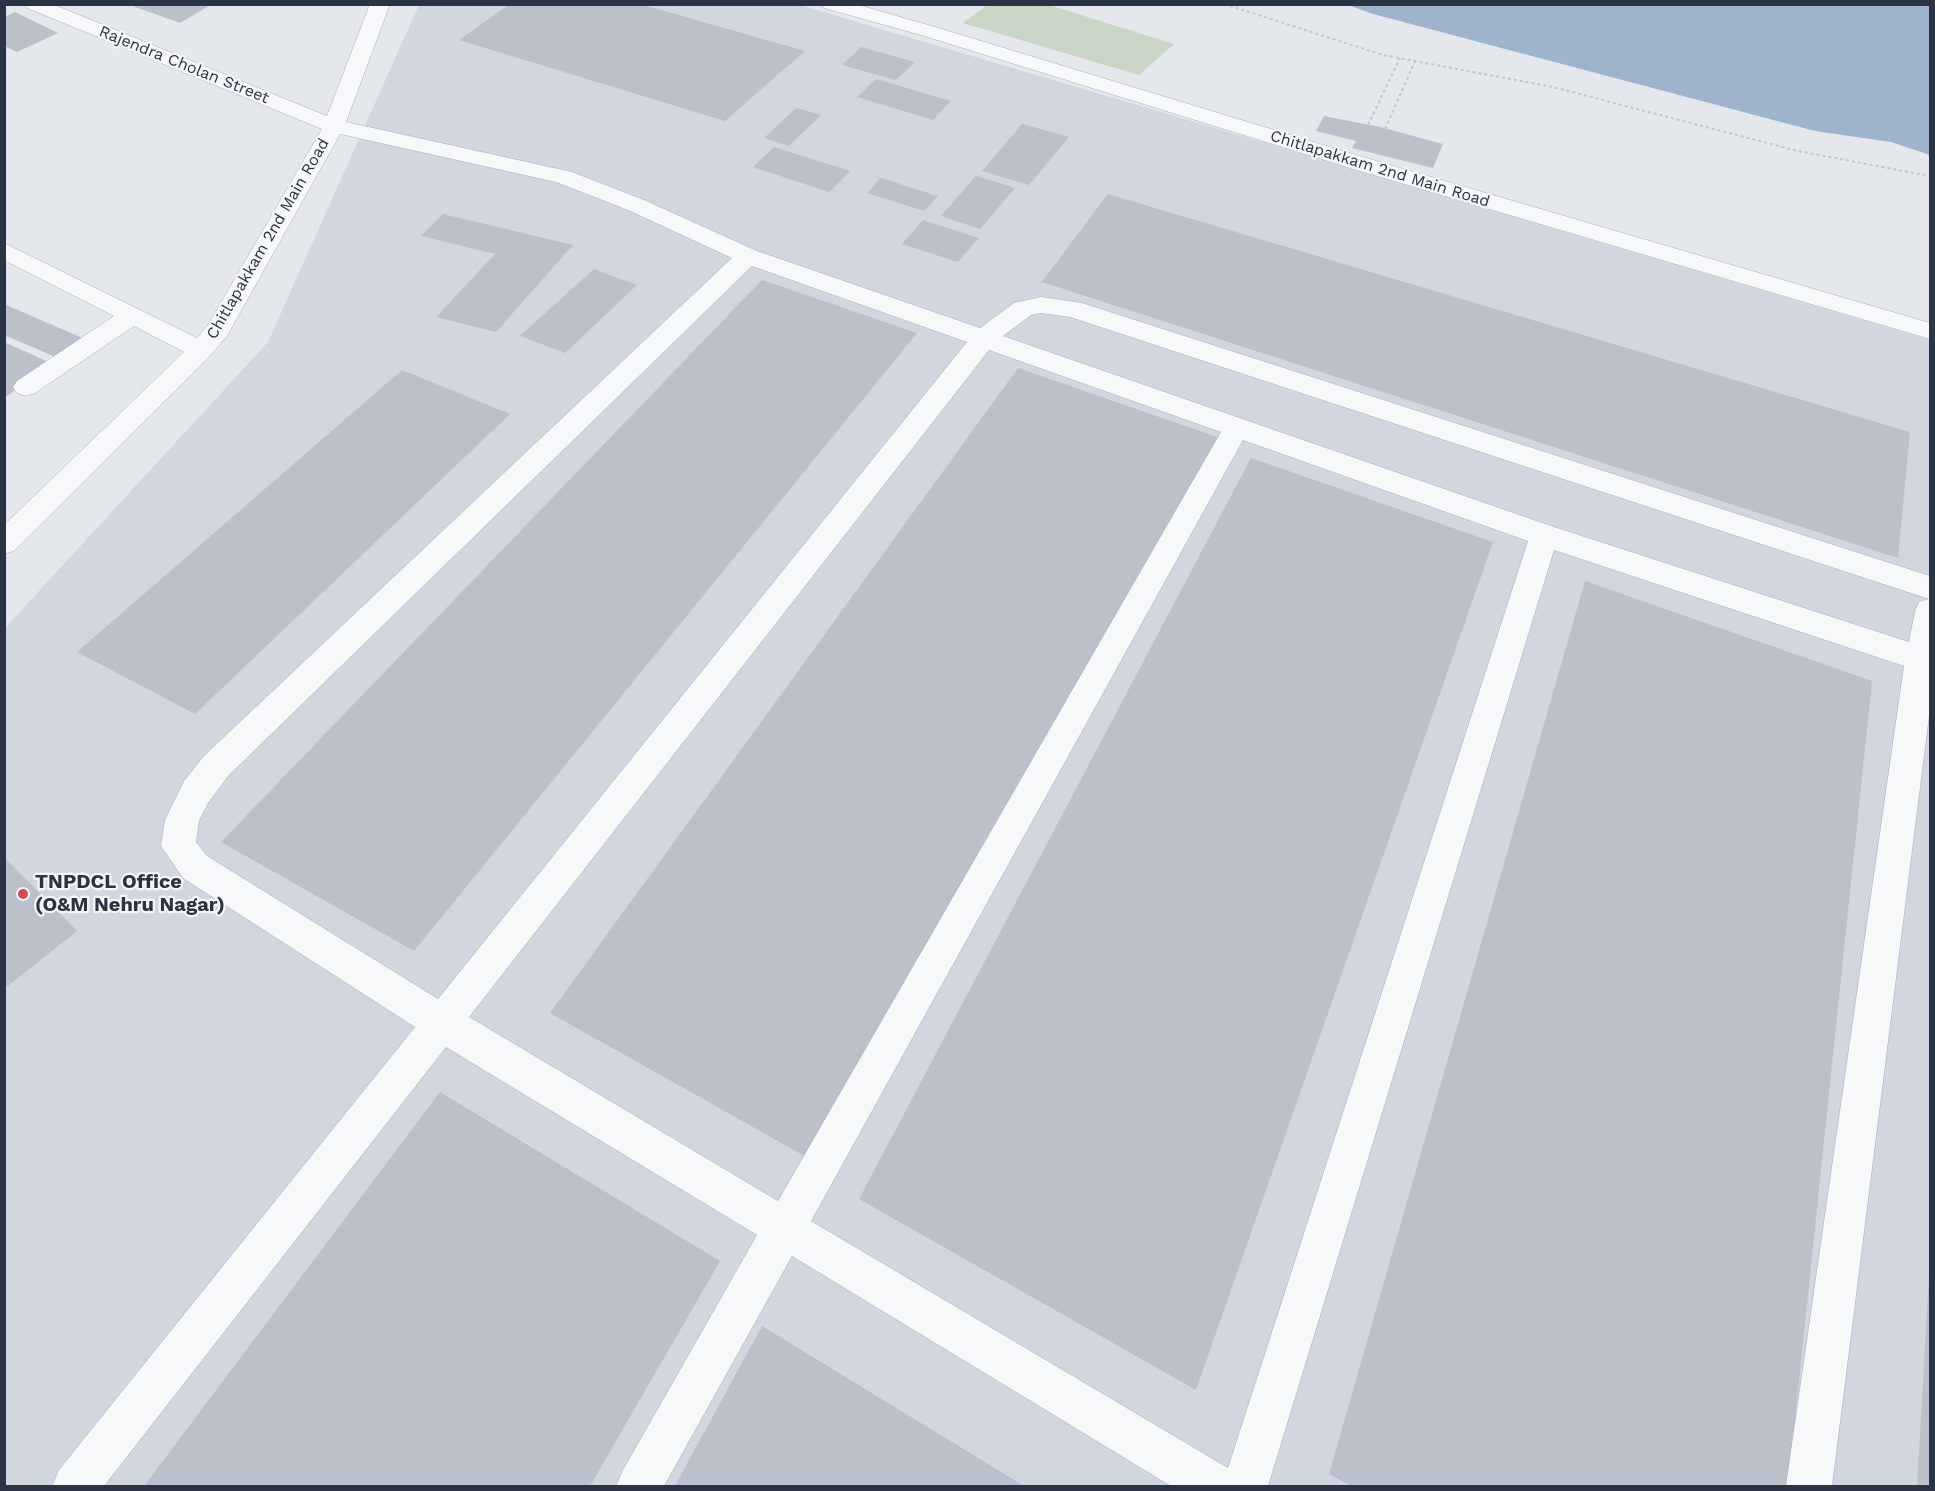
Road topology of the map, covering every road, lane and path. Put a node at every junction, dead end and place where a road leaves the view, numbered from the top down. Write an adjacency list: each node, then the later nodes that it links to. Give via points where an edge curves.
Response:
1 (34, 4): 8 (street, Rajendra Cholan Street)
2 (380, 4): 8 (street, Chitlapakkam 2nd Main Road)
3 (831, 4): 14 (street, Chitlapakkam 2nd Main Road)
4 (1224, 4): 5 (path)
5 (1400, 58): 6 (path); 7 (path)
6 (1415, 61): 9 (path); 10 (path, via 1553,87 1798,152)
7 (1368, 124)
8 (334, 126): 12 (street, Rajendra Cholan Street, via 564,177); 16 (street, Chitlapakkam 2nd Main Road, via 218,330)
9 (1385, 129)
10 (1930, 176)
11 (4, 250): 13 (street)
12 (748, 256): 15 (street, Rajendra Cholan Street); 24 (street, via 216,766 196,792 182,820 178,846 195,867)
13 (133, 315): 16 (street); 17 (street)
14 (1930, 331)
15 (984, 338): 18 (street, Rajendra Cholan Street); 21 (street, via 1023,309 1041,305 1074,309); 24 (street)
16 (201, 350): 20 (street, Chitlapakkam 2nd Main Road)
17 (26, 387)
18 (1237, 427): 19 (street, Rajendra Cholan Street); 25 (street)
19 (1544, 535): 23 (street, Rajendra Cholan Street); 29 (street)
20 (4, 543)
21 (1930, 588)
22 (1930, 611): 23 (street)
23 (1921, 659): 30 (street)
24 (441, 1022): 25 (street); 26 (street)
25 (786, 1229): 27 (street); 28 (street)
26 (75, 1486)
27 (639, 1486)
28 (1214, 1486)
29 (1245, 1486)
30 (1809, 1486)

